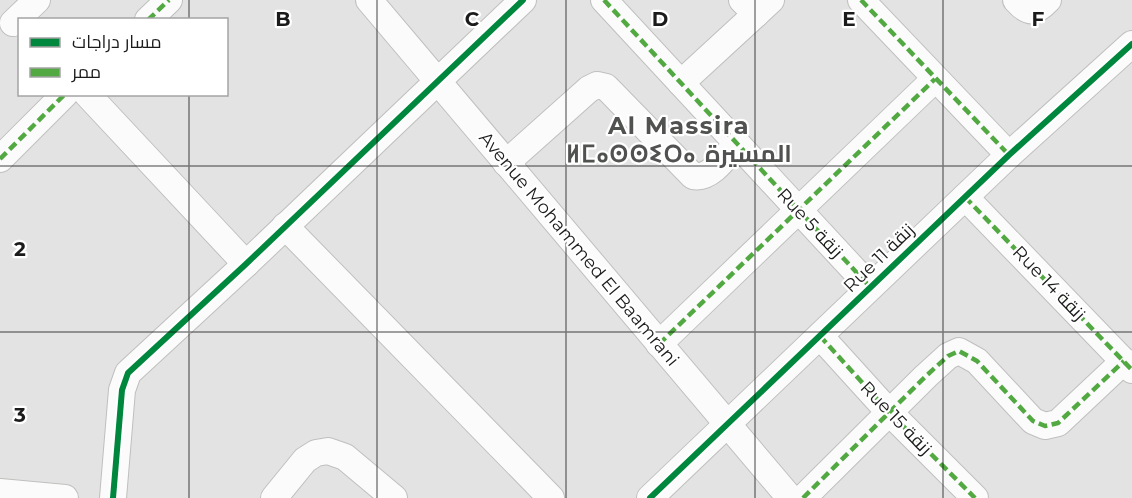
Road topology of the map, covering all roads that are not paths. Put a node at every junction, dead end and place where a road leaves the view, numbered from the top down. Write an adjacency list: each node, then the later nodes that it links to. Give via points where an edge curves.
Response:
1 (36, 0): 11 (street)
2 (169, 0): 10 (street)
3 (369, 0): 14 (street, Avenue Mohammed El Baamrani)
4 (523, 0): 14 (street)
5 (604, 0): 15 (street, Rue 5 زنقة)
6 (861, 0): 13 (street)
7 (1016, 0): 8 (street, via 1029,11 1037,10)
8 (1048, 0)
9 (756, 5): 15 (street)
10 (150, 18)
11 (11, 21)
12 (1131, 48): 19 (street, Rue 11 زنقة)
13 (935, 79): 19 (street); 23 (street)
14 (437, 82): 21 (street, Avenue Mohammed El Baamrani); 24 (street)
15 (681, 83): 18 (street, Rue 5 زنقة)
16 (64, 96): 20 (street)
17 (89, 96): 25 (street)
18 (737, 143): 21 (street, via 708,175 693,176 606,87 597,85); 23 (street, Rue 5 زنقة)
19 (1009, 156): 22 (street, Rue 11 زنقة)
20 (0, 159)
21 (506, 163): 28 (street, Avenue Mohammed El Baamrani)
22 (965, 197): 26 (street, Rue 11 زنقة); 29 (street, Rue 14 زنقة)
23 (799, 210): 26 (street, Rue 5 زنقة); 28 (street)
24 (285, 226): 25 (street); 37 (street)
25 (246, 264): 34 (street, via 128,373 122,390)
26 (870, 287): 27 (street, Rue 11 زنقة)
27 (820, 336): 30 (street, Rue 15 زنقة); 31 (street, Rue 11 زنقة)
28 (659, 344): 31 (street, Avenue Mohammed El Baamrani)
29 (1128, 365): 30 (street, via 1058,423 1045,426 1033,421 977,361 959,351 948,356)
30 (889, 412): 40 (street); 41 (street, Rue 15 زنقة)
31 (727, 423): 38 (street, Rue 11 زنقة); 39 (street, Avenue Mohammed El Baamrani)
32 (0, 492): 33 (street)
33 (65, 498)
34 (113, 498)
35 (274, 498): 36 (street, via 305,460 328,451 345,457)
36 (394, 498)
37 (551, 498)
38 (650, 498)
39 (790, 498)
40 (803, 498)
41 (975, 498)

